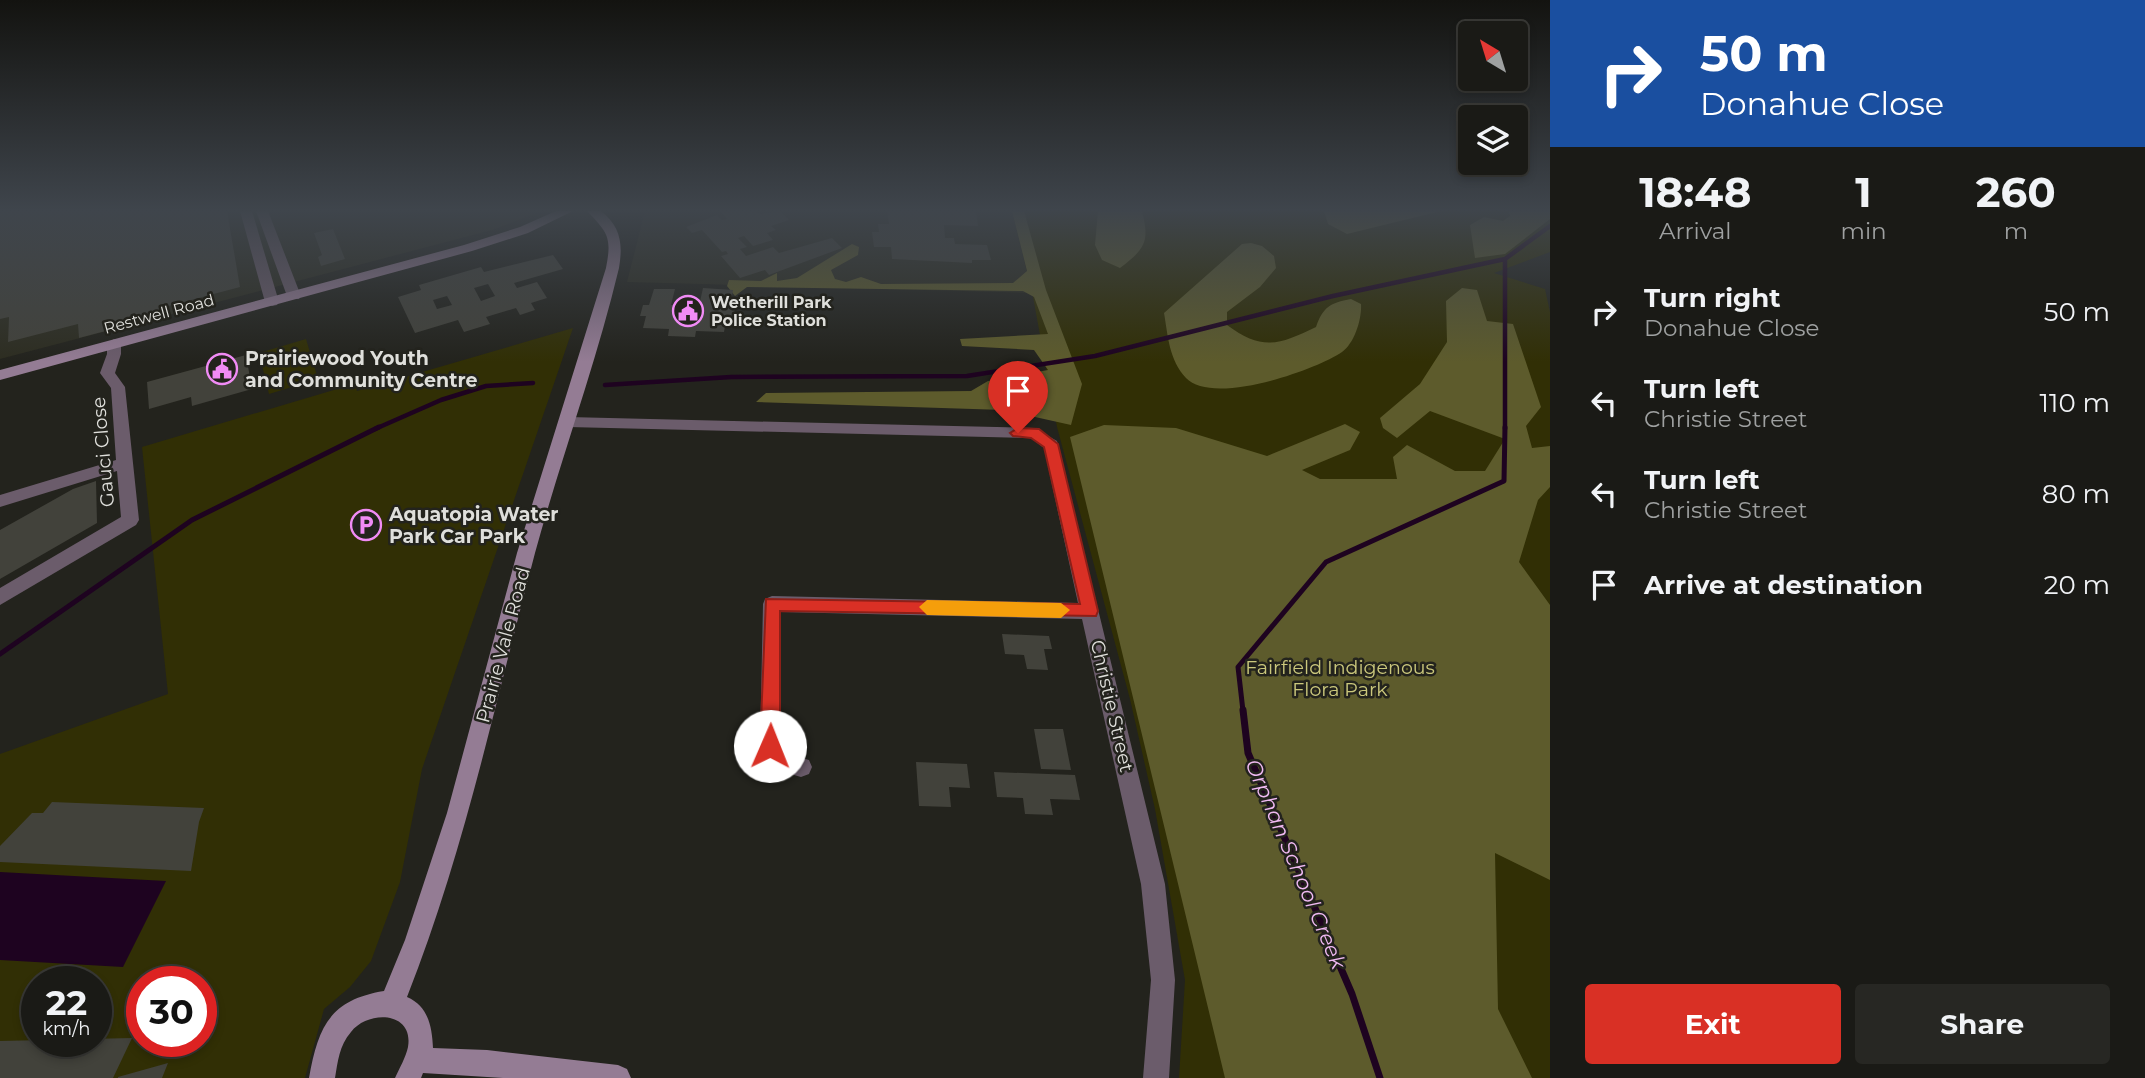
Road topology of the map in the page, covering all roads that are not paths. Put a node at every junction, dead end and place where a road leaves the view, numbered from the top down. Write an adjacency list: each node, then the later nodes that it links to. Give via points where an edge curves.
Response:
1 (260, 261): 6 (street)
2 (281, 261): 5 (street)
3 (419, 261): 5 (street, Restwell Road)
4 (612, 261): 9 (street, Prairie Vale Road)
5 (294, 296): 6 (street, Restwell Road)
6 (272, 302): 7 (street, Restwell Road)
7 (114, 344): 8 (street, Restwell Road); 10 (street, Gauci Close, via 107,373 118,387)
8 (0, 375)
9 (568, 422): 13 (street, Christie Street, via 1034,433 1051,444); 15 (street, Prairie Vale Road, via 545,489 453,828 412,956)
10 (125, 463): 11 (street); 12 (street, Gauci Close, via 130,520)
11 (0, 501)
12 (0, 597)
13 (1090, 611): 14 (street, via 772,604 770,746 781,762); 19 (street, Christie Street, via 1153,884 1163,980)
14 (801, 767)
15 (392, 1002): 16 (street, via 413,1015 420,1043); 17 (street, via 369,1005 347,1018 327,1047)
16 (413, 1069): 18 (street, via 487,1063)
17 (322, 1078)
18 (618, 1078)
19 (1156, 1078)

